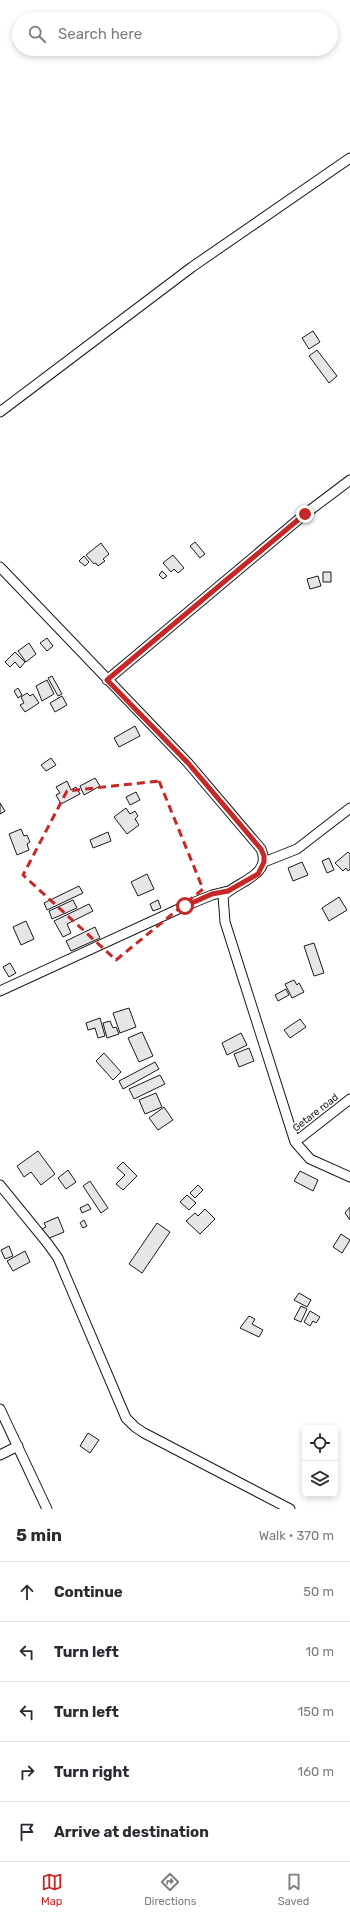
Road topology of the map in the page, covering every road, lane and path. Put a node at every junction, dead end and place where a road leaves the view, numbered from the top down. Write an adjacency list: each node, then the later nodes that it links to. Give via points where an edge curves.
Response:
1 (350, 158): 2 (street, via 192,267)
2 (0, 412)
3 (350, 480): 5 (street, via 305,514)
4 (0, 567): 5 (street)
5 (107, 680): 7 (street, via 193,769 261,849)
6 (350, 808): 7 (street, via 298,849)
7 (264, 862): 8 (street, via 258,874)
8 (228, 891): 9 (street, via 212,894); 11 (street, via 223,896 225,922)
9 (0, 991)
10 (350, 1099): 11 (street, Getare road)
11 (295, 1142): 12 (street, via 310,1158)
12 (350, 1177)
13 (0, 1185): 18 (street, via 58,1258 130,1423 144,1433)
14 (0, 1409): 15 (street)
15 (18, 1446): 16 (street); 17 (street)
16 (0, 1455)
17 (47, 1509)
18 (290, 1509)

